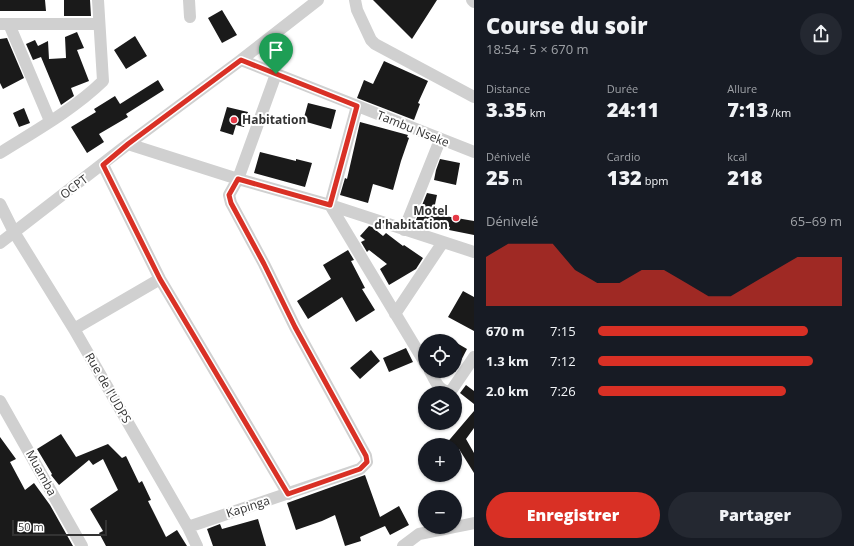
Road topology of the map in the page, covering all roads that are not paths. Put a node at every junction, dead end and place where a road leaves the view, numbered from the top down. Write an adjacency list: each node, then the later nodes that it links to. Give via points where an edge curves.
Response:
1 (98, 0): 7 (street)
2 (189, 0): 5 (street)
3 (318, 0): 8 (street, OCPT)
4 (356, 0): 10 (street, via 357,10 371,40)
5 (190, 17)
6 (5, 24): 7 (street); 12 (street)
7 (99, 24): 12 (street, via 103,81)
8 (241, 60): 9 (street, Tambu Nseke); 14 (street, OCPT)
9 (276, 74): 11 (street, Tambu Nseke); 18 (street)
10 (474, 97)
11 (357, 106): 13 (street, Tambu Nseke); 20 (street)
12 (50, 121): 16 (street)
13 (440, 140): 15 (street, Tambu Nseke); 21 (street)
14 (128, 144): 17 (street, OCPT); 18 (street)
15 (474, 152)
16 (0, 153)
17 (103, 165): 22 (street, OCPT); 26 (street)
18 (238, 179): 20 (street); 35 (street, Kapinga, via 229,195 231,203 367,462 360,469)
19 (0, 204): 22 (street, Rue de l'UDPS)
20 (330, 205): 21 (street); 27 (street)
21 (404, 230): 23 (street)
22 (14, 232): 24 (street, OCPT); 28 (street, Rue de l'UDPS)
23 (443, 242): 25 (street); 27 (street)
24 (0, 243)
25 (474, 252)
26 (160, 279): 28 (street); 35 (street)
27 (395, 314): 29 (street)
28 (74, 329): 38 (street, Rue de l'UDPS)
29 (418, 352)
30 (474, 357): 31 (street)
31 (462, 374)
32 (434, 378): 33 (street, via 441,390 446,392 450,391)
33 (459, 378)
34 (0, 400): 40 (street, Muamba)
35 (288, 494): 38 (street, Kapinga)
36 (474, 523): 37 (street)
37 (462, 525)
38 (188, 527): 41 (street, Rue de l'UDPS)
39 (419, 534): 42 (street)
40 (82, 546)
41 (197, 546)
42 (403, 546)

